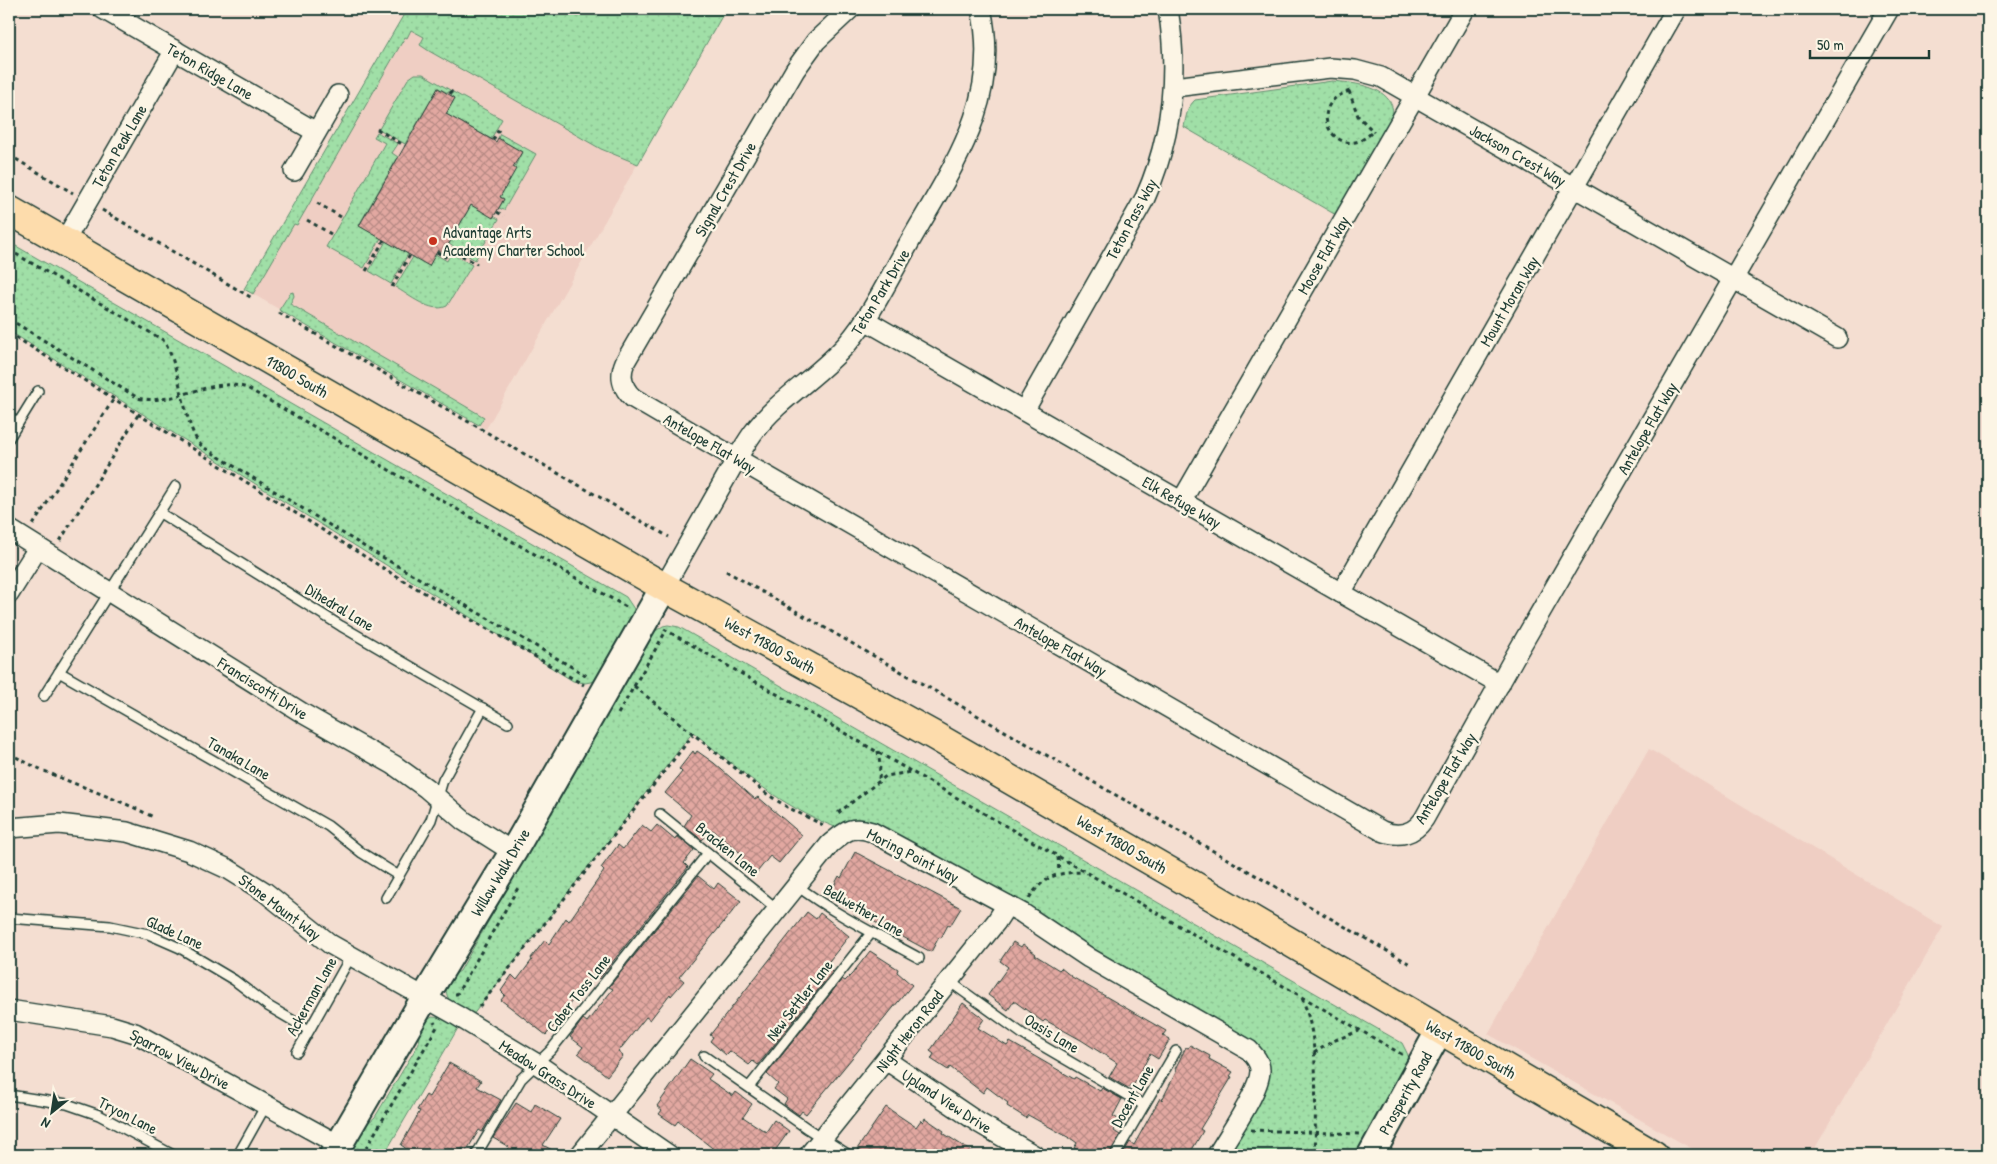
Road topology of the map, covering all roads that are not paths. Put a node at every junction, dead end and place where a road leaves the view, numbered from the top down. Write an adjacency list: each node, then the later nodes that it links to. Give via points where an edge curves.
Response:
1 (103, 9): 8 (street, Teton Ridge Lane)
2 (850, 9): 20 (street, Signal Crest Drive, via 816,41 795,70 625,362)
3 (981, 9): 18 (street, Teton Park Drive, via 985,38 984,81 974,120 958,156)
4 (1168, 9): 9 (street, Teton Pass Way)
5 (1465, 9): 11 (street, Moose Flat Way)
6 (1676, 9): 14 (street, Mount Moran Way)
7 (1889, 9): 17 (street, Antelope Flat Way)
8 (175, 50): 12 (street, Teton Ridge Lane); 16 (street, Teton Peak Lane)
9 (1174, 87): 11 (street, Jackson Crest Way, via 1336,68 1375,75); 22 (street, Teton Pass Way, via 1166,139 1145,198)
10 (338, 95): 12 (street)
11 (1415, 96): 14 (street, Jackson Crest Way); 28 (street, Moose Flat Way)
12 (316, 132): 13 (street)
13 (294, 171)
14 (1574, 187): 17 (street, Jackson Crest Way); 35 (street, Mount Moran Way)
15 (9, 210): 16 (main road, 11800 South)
16 (64, 242): 31 (main road, 11800 South)
17 (1733, 279): 19 (street, Jackson Crest Way); 38 (street, Antelope Flat Way)
18 (865, 320): 22 (street, Elk Refuge Way); 26 (street, Teton Park Drive, via 835,357 762,421)
19 (1837, 338)
20 (622, 383): 26 (street, Antelope Flat Way, via 633,398)
21 (38, 391): 24 (lane)
22 (1024, 411): 28 (street, Elk Refuge Way)
23 (9, 417): 24 (lane)
24 (18, 422): 25 (lane)
25 (9, 438)
26 (737, 459): 33 (street, Teton Park Drive); 38 (street, Antelope Flat Way, via 1389,834 1404,834 1420,824)
27 (176, 486): 29 (lane)
28 (1182, 502): 35 (street, Elk Refuge Way)
29 (160, 513): 34 (lane); 40 (lane, Dihedral Lane, via 341,626)
30 (9, 529): 32 (street, Franciscotti Drive)
31 (586, 542): 33 (main road, West 11800 South)
32 (38, 548): 34 (street, Franciscotti Drive); 36 (street)
33 (664, 587): 45 (street, Willow Walk Drive); 60 (main road, West 11800 South, via 950,745)
34 (110, 593): 37 (lane); 42 (street, Franciscotti Drive, via 304,714 394,765)
35 (1341, 593): 38 (street, Elk Refuge Way)
36 (9, 594)
37 (59, 672): 39 (lane); 47 (lane, Tanaka Lane, via 328,826)
38 (1500, 684)
39 (44, 696)
40 (483, 708): 41 (lane, Dihedral Lane); 42 (lane, via 443,780)
41 (508, 723)
42 (438, 799): 45 (street, Franciscotti Drive, via 475,829); 47 (lane, via 432,820)
43 (660, 814): 46 (lane, Bracken Lane)
44 (9, 828): 54 (street, Stone Mount Way, via 59,824 127,832 189,851 228,869 265,892 330,944)
45 (513, 852): 57 (street, Willow Walk Drive)
46 (708, 853): 51 (lane, Bracken Lane); 65 (lane, Caber Toss Lane, via 552,1050)
47 (398, 876): 49 (lane)
48 (796, 886): 50 (street, Moring Point Way, via 841,834 852,828 862,828); 51 (street, Moring Point Way); 53 (lane, Bellwether Lane)
49 (386, 898)
50 (1006, 905): 56 (street, Night Heron Road); 83 (street, Moring Point Way, via 1089,958 1250,1050 1259,1062 1258,1085)
51 (777, 909): 70 (street, Moring Point Way)
52 (9, 918): 59 (lane, Glade Lane, via 110,926 148,934 180,948 234,980 268,1006)
53 (872, 932): 55 (lane, Bellwether Lane); 66 (lane, New Settler Lane)
54 (351, 956): 57 (street, Stone Mount Way); 59 (lane, Ackerman Lane)
55 (919, 958)
56 (949, 981): 64 (street, Night Heron Road); 69 (lane, Oasis Lane, via 1024,1035)
57 (425, 997): 65 (street, Meadow Grass Drive); 73 (street, Willow Walk Drive)
58 (9, 1010): 68 (street, Sparrow View Drive, via 123,1029 146,1038)
59 (310, 1030): 62 (lane, Ackerman Lane)
60 (1439, 1031): 72 (street, Prosperity Road); 84 (main road, West 11800 South)
61 (1176, 1051): 69 (lane, Docent Lane)
62 (297, 1052)
63 (704, 1056): 66 (lane)
64 (886, 1060): 71 (street, Night Heron Road); 81 (street, Upland View Drive, via 979,1123)
65 (537, 1064): 70 (street, Meadow Grass Drive); 76 (lane, Caber Toss Lane, via 521,1078)
66 (749, 1087): 71 (lane)
67 (9, 1095): 74 (lane, Tryon Lane, via 67,1104 99,1115)
68 (266, 1105): 73 (street, Sparrow View Drive); 75 (lane)
69 (1144, 1106): 82 (lane, Docent Lane)
70 (611, 1116): 77 (street, Moring Point Way); 78 (street, Meadow Grass Drive)
71 (823, 1138): 79 (street, Night Heron Road); 80 (lane)
72 (1365, 1145)
73 (336, 1150)
74 (173, 1155)
75 (238, 1155)
76 (476, 1155)
77 (580, 1155)
78 (669, 1155)
79 (809, 1155)
80 (849, 1155)
81 (1034, 1155)
82 (1115, 1155)
83 (1217, 1155)
84 (1654, 1155)

